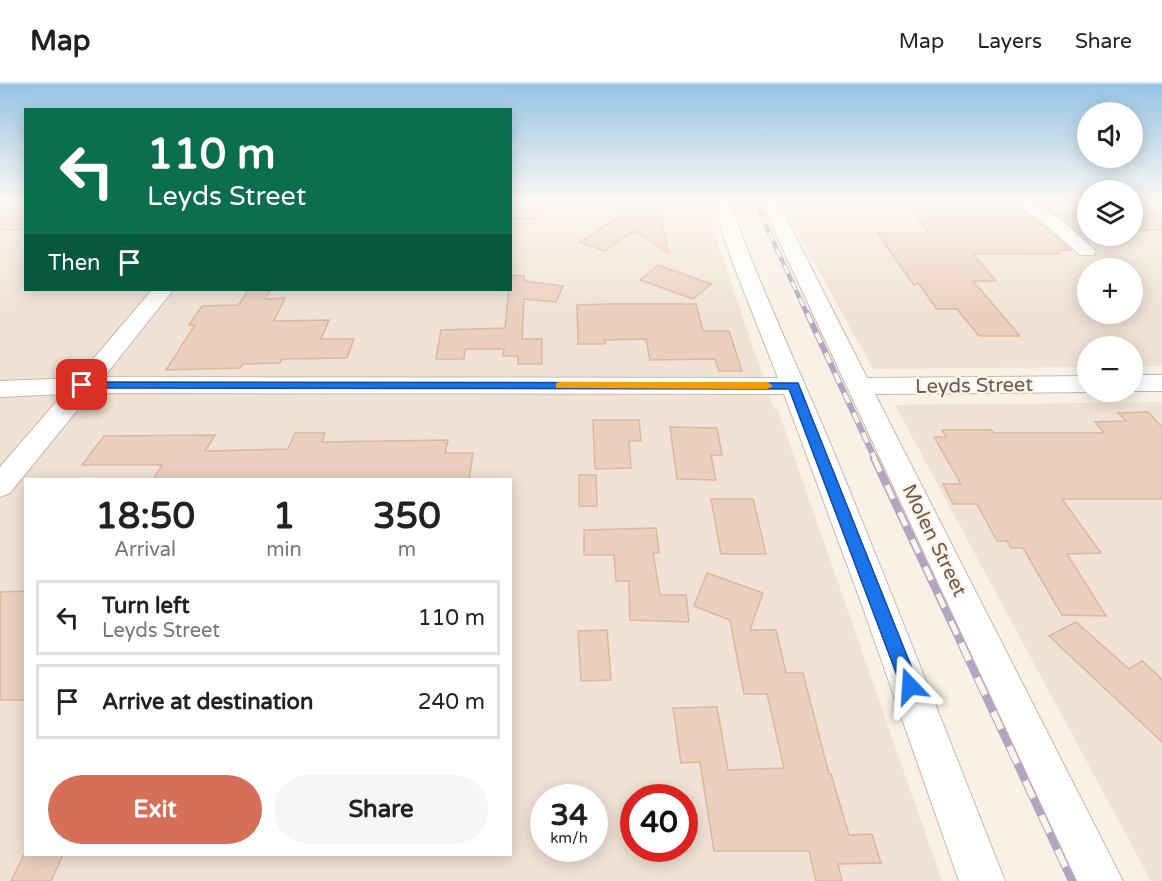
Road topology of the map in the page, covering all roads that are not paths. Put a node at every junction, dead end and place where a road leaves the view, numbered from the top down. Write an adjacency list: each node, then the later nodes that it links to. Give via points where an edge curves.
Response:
1 (732, 237): 10 (street)
2 (786, 237): 11 (street, Molen Street)
3 (1071, 237): 4 (street)
4 (1087, 251)
5 (162, 291): 9 (street)
6 (1143, 383): 7 (street)
7 (1162, 383)
8 (1077, 384): 11 (street, Leyds Street)
9 (82, 385): 10 (street); 12 (street); 13 (street)
10 (794, 386): 14 (street)
11 (860, 386): 15 (street, Molen Street)
12 (0, 389)
13 (0, 486)
14 (982, 881)
15 (1100, 881)

